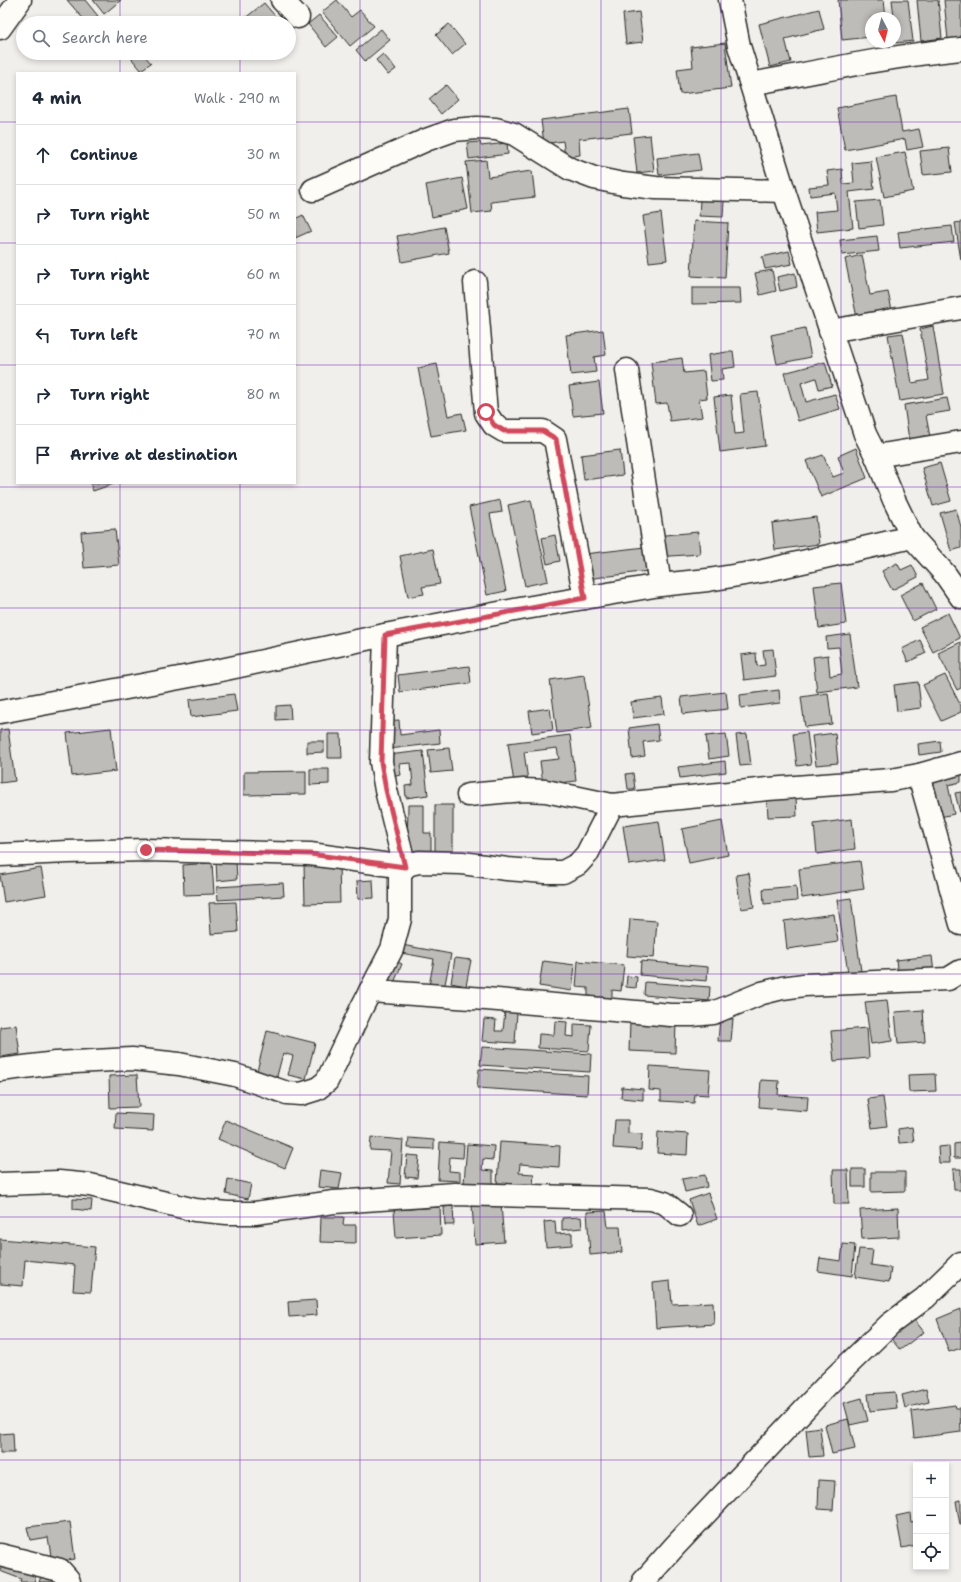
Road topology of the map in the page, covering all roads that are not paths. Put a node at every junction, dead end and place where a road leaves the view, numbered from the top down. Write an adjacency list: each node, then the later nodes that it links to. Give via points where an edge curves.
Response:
1 (20, 0): 5 (street)
2 (282, 0): 4 (street)
3 (730, 0): 7 (street, via 739,46)
4 (298, 17)
5 (0, 28)
6 (961, 49): 7 (street, via 929,52)
7 (751, 84): 9 (street)
8 (313, 190): 9 (street, via 426,140 454,130 477,128 496,129 514,134 570,169 594,178 623,184 656,188)
9 (784, 191): 12 (street)
10 (475, 282): 20 (street, via 486,412 494,425 504,431 543,431 556,439)
11 (961, 308): 12 (street)
12 (830, 331): 15 (street, via 865,434)
13 (627, 370): 18 (street)
14 (961, 442): 15 (street)
15 (876, 456): 16 (street)
16 (912, 537): 17 (street); 18 (street, via 763,571)
17 (953, 570): 19 (street)
18 (660, 585): 20 (street)
19 (961, 597)
20 (585, 598): 21 (street)
21 (385, 635): 22 (street, via 216,671); 28 (street, via 381,762)
22 (0, 712)
23 (961, 763): 24 (street)
24 (919, 775): 26 (street, via 891,780 768,789); 29 (street)
25 (468, 795): 26 (street, via 524,790 546,791)
26 (612, 805): 28 (street, via 587,854 578,864 563,872 462,863 426,862)
27 (0, 855): 28 (street, via 131,850 310,854)
28 (405, 867): 31 (street, via 400,876 400,919 397,932 392,949)
29 (961, 924)
30 (961, 971): 31 (street, via 948,979 782,988 713,1013 693,1016)
31 (370, 991): 32 (street, via 327,1081 317,1090 301,1094 287,1093 235,1075 180,1064 132,1059 56,1063)
32 (0, 1070)
33 (0, 1184): 34 (street, via 59,1182 90,1185 195,1210 226,1213 256,1213 334,1202 470,1194 651,1199 665,1203)
34 (680, 1215)
35 (961, 1263): 38 (street, via 925,1298 890,1324 829,1383)
36 (0, 1555): 37 (street, via 60,1570)
37 (69, 1582)
38 (643, 1582)

